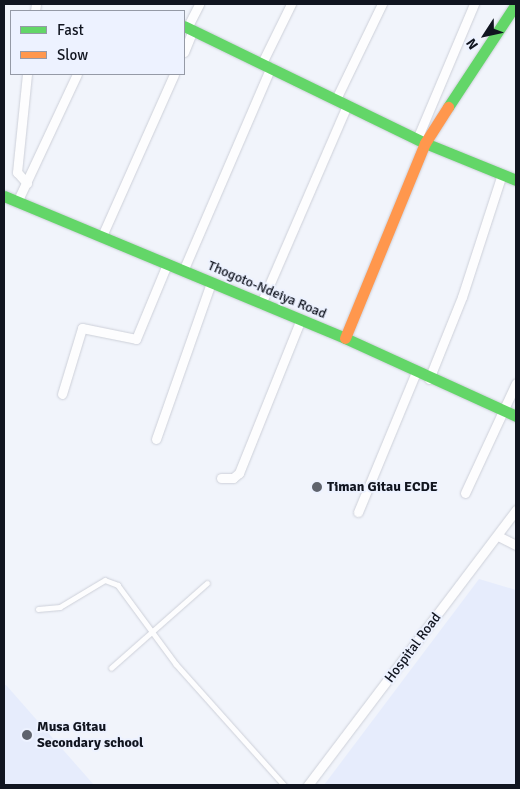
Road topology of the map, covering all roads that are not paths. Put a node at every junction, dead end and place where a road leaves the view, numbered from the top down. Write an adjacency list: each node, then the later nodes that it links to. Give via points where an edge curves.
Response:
1 (199, 4): 6 (street)
2 (291, 4): 8 (street)
3 (382, 4): 12 (street)
4 (474, 4): 14 (street)
5 (516, 4): 14 (street)
6 (188, 28): 7 (street); 8 (street)
7 (185, 46)
8 (267, 65): 12 (street); 22 (street)
9 (27, 75): 17 (street, via 18,172)
10 (77, 75): 17 (street)
11 (174, 75): 20 (street)
12 (336, 99): 13 (street)
13 (347, 105): 14 (street); 24 (street)
14 (421, 141): 15 (street); 26 (street)
15 (502, 174): 16 (street); 28 (street, via 462,297)
16 (516, 180)
17 (27, 183): 19 (street)
18 (4, 196): 19 (street, Thogoto-Ndeiya Road)
19 (18, 200): 20 (street, Thogoto-Ndeiya Road)
20 (102, 236): 21 (street, Thogoto-Ndeiya Road)
21 (167, 264): 22 (street, Thogoto-Ndeiya Road); 30 (street, via 136,339 84,326)
22 (183, 271): 23 (street, Thogoto-Ndeiya Road)
23 (211, 283): 24 (street, Thogoto-Ndeiya Road); 33 (street)
24 (261, 304): 25 (street, Thogoto-Ndeiya Road)
25 (300, 321): 26 (street, Thogoto-Ndeiya Road); 34 (street, via 239,473 233,478)
26 (345, 338): 27 (street, Thogoto-Ndeiya Road)
27 (416, 372): 28 (street, Thogoto-Ndeiya Road); 37 (street)
28 (429, 378): 31 (street, Thogoto-Ndeiya Road)
29 (516, 383): 31 (street)
30 (62, 394)
31 (504, 410): 32 (street, Thogoto-Ndeiya Road); 35 (street)
32 (516, 416)
33 (156, 439)
34 (221, 478)
35 (465, 493)
36 (516, 510): 38 (street, Hospital Road)
37 (358, 512)
38 (498, 536): 39 (street); 45 (street, Hospital Road)
39 (516, 545)
40 (207, 583): 42 (lane)
41 (38, 608): 42 (lane, via 60,607 100,582 110,580 131,598)
42 (154, 630): 43 (lane); 44 (lane, via 176,664)
43 (111, 668)
44 (284, 785)
45 (308, 785)

